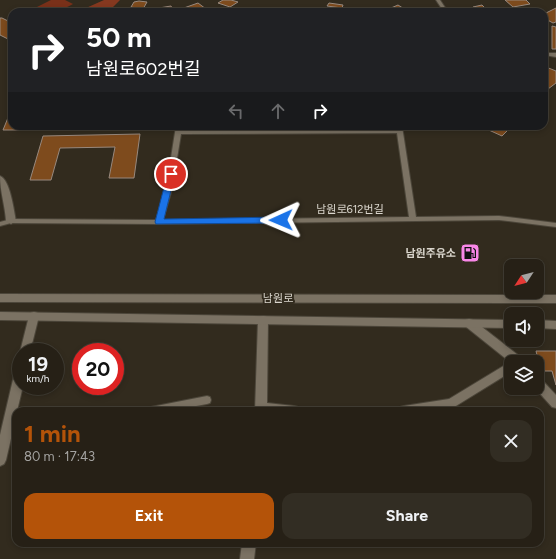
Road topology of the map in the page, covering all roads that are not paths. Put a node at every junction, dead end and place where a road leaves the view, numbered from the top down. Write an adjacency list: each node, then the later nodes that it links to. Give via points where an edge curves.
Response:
1 (179, 130): 6 (lane, via 169,189)
2 (400, 130): 4 (lane)
3 (0, 178): 5 (street, via 9,204)
4 (413, 219): 6 (lane, 남원로612번길); 8 (lane, 남원로612번길, via 499,218)
5 (11, 221): 6 (lane, 남원로612번길); 7 (lane, 남원로612번길)
6 (159, 222)
7 (0, 224)
8 (556, 225)
9 (0, 298): 10 (street, 남원로)
10 (556, 299)
11 (0, 316): 12 (street, 남원로)
12 (34, 316): 13 (street, 남원로); 18 (street)
13 (263, 320): 14 (street, 남원로); 27 (street)
14 (468, 323): 15 (street, 남원로); 19 (street)
15 (504, 324)
16 (544, 324): 17 (street)
17 (556, 325)
18 (28, 343)
19 (510, 355)
20 (504, 370): 28 (street, via 451,404)
21 (544, 390): 24 (street)
22 (17, 395): 25 (street)
23 (207, 400): 26 (lane)
24 (556, 403)
25 (15, 407)
26 (171, 407)
27 (261, 407)
28 (431, 407)
29 (11, 435): 30 (street)
30 (0, 460)
31 (248, 547): 32 (street)
32 (247, 559)

